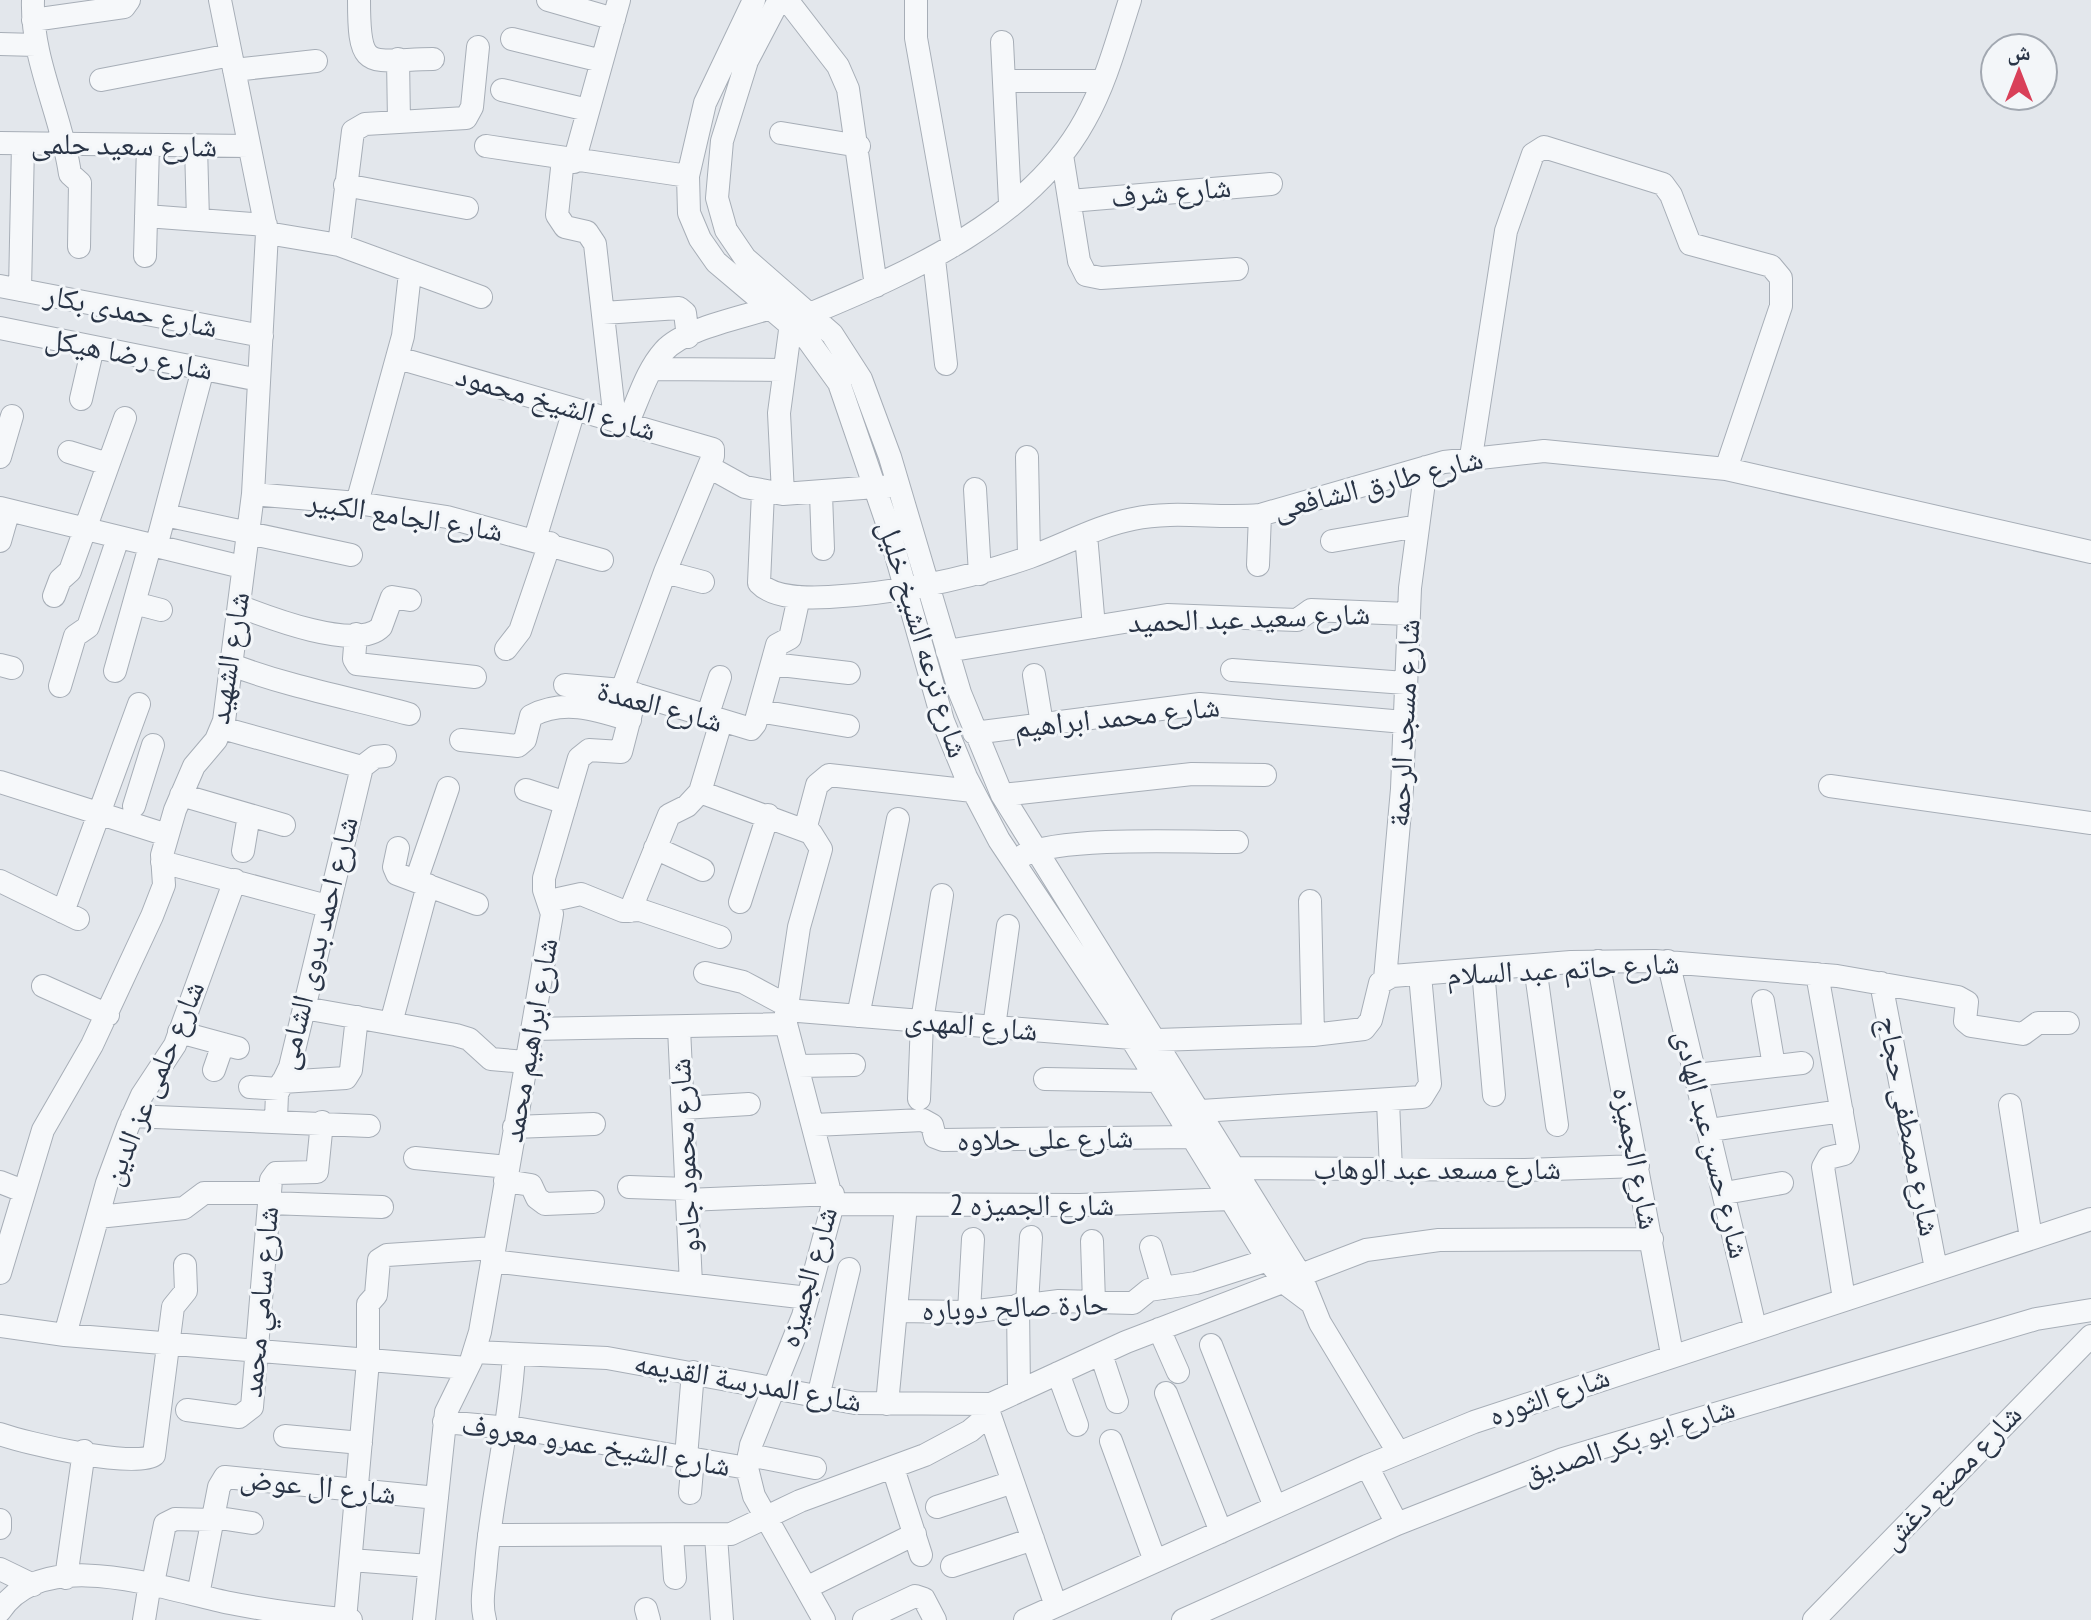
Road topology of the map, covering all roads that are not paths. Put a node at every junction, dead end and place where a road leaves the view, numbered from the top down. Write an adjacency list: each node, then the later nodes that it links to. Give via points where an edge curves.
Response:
1 (129, 0): 11 (street, via 124,7)
2 (220, 0): 21 (street, شارع الشهيد)
3 (359, 0): 17 (street, via 364,51 379,60)
4 (548, 0): 10 (street)
5 (779, 0): 58 (street, شارع ترعه الشيخ خليل, via 737,87 722,141 717,198 735,245)
6 (787, 0): 36 (street, via 844,77)
7 (916, 0): 49 (street, via 916,38)
8 (1130, 0): 24 (street)
9 (748, 1): 39 (street, شارع ترعه الشيخ خليل, via 711,88)
10 (616, 9): 20 (street)
11 (33, 10): 15 (street)
12 (512, 39): 20 (street)
13 (1002, 42): 23 (street)
14 (0, 44): 15 (street)
15 (36, 45): 31 (street)
16 (478, 47): 27 (street, via 469,115 462,120)
17 (398, 59): 18 (street); 27 (street)
18 (433, 59)
19 (316, 61): 21 (street)
20 (602, 61): 26 (street)
21 (233, 62): 22 (street); 34 (street, شارع الشهيد)
22 (101, 80)
23 (1004, 81): 24 (street); 43 (street)
24 (1103, 81): 37 (street)
25 (502, 90): 26 (street)
26 (588, 110): 38 (street)
27 (399, 122): 41 (street, via 360,124 353,131)
28 (781, 133): 36 (street)
29 (0, 143): 30 (street, شارع سعيد حلمى)
30 (23, 144): 31 (street, شارع سعيد حلمى); 56 (street)
31 (65, 145): 32 (street, شارع سعيد حلمى); 50 (street, via 70,174 81,185)
32 (148, 145): 33 (street, شارع سعيد حلمى); 45 (street)
33 (196, 146): 34 (street, شارع سعيد حلمى); 46 (street)
34 (249, 146): 47 (street, شارع الشهيد)
35 (486, 146): 38 (street)
36 (859, 146): 55 (street)
37 (1062, 155): 42 (street); 43 (street)
38 (569, 160): 39 (street); 60 (street, via 558,220 593,239)
39 (688, 176): 59 (street, شارع ترعه الشيخ خليل, via 689,213 700,239 736,281)
40 (1271, 184): 42 (street, شارع شرف)
41 (345, 185): 44 (street); 48 (street)
42 (1070, 201): 53 (street, via 1081,266 1091,277)
43 (1010, 203): 49 (street)
44 (467, 208)
45 (146, 216): 46 (street); 51 (street)
46 (198, 220): 47 (street)
47 (266, 229): 48 (street); 63 (street, شارع الشهيد)
48 (339, 245): 54 (street)
49 (953, 246): 52 (street)
50 (79, 247)
51 (145, 256)
52 (934, 259): 55 (street); 67 (street)
53 (1237, 269)
54 (410, 273): 57 (street); 66 (street)
55 (876, 286): 61 (street)
56 (10, 288): 63 (street, شارع حمدى بكار)
57 (481, 297)
58 (794, 299): 59 (street); 61 (street, شارع ترعه الشيخ خليل)
59 (771, 308): 61 (street, شارع ترعه الشيخ خليل); 64 (street)
60 (603, 313): 64 (street, via 679,308 685,313); 76 (street)
61 (801, 318): 70 (street); 85 (street, شارع ترعه الشيخ خليل, via 832,334 861,379)
62 (0, 328): 65 (street, شارع رضا هيكل)
63 (262, 336): 71 (street, شارع الشهيد)
64 (688, 337): 69 (street, via 669,347)
65 (93, 347): 68 (street, شارع رضا هيكل); 72 (street)
66 (398, 358): 73 (street, شارع الشيخ محمود); 90 (street)
67 (946, 364)
68 (203, 369): 71 (street, شارع رضا هيكل); 92 (street)
69 (652, 369): 70 (street); 76 (street)
70 (783, 370): 87 (street)
71 (259, 380): 88 (street, شارع الشهيد)
72 (81, 399)
73 (574, 410): 76 (street, شارع الشيخ محمود); 100 (street)
74 (12, 416): 78 (street)
75 (125, 418): 82 (street)
76 (621, 422): 81 (street, شارع الشيخ محمود)
77 (69, 452): 82 (street)
78 (0, 457)
79 (1027, 457): 106 (street)
80 (1471, 457): 83 (street, شارع طارق الشافعى); 84 (street, شارع طارق الشافعى, via 1544,451); 84 (street, via 1506,231 1533,154 1544,147 1663,184 1690,244 1771,266 1781,278 1781,306)
81 (711, 458): 87 (street, شارع الشيخ محمود); 110 (street)
82 (108, 464): 95 (street)
83 (1426, 467): 93 (street, شارع طارق الشافعى); 94 (street, شارع مسجد الرحمة)
84 (1726, 469): 104 (street, شارع طارق الشافعى)
85 (887, 486): 89 (street); 113 (street, شارع ترعه الشيخ خليل); 114 (street, شارع ترعه الشيخ خليل)
86 (975, 489): 111 (street)
87 (773, 493): 89 (street); 116 (street, via 759,583)
88 (253, 494): 90 (street, شارع الجامع الكبير); 96 (street, شارع الشهيد)
89 (821, 494): 103 (street)
90 (357, 503): 100 (street, شارع الجامع الكبير, via 447,517)
91 (4, 510): 95 (street); 99 (street)
92 (165, 515): 96 (street); 102 (street)
93 (1260, 515): 97 (street, شارع طارق الشافعى, via 1153,515); 108 (street)
94 (1418, 526): 101 (street); 121 (street, شارع مسجد الرحمة)
95 (83, 530): 98 (street); 115 (street, via 70,571)
96 (245, 532): 105 (street); 109 (street, شارع الشهيد)
97 (1086, 535): 106 (street, شارع طارق الشافعى); 122 (street)
98 (118, 538): 102 (street); 136 (street, via 88,627 75,636)
99 (0, 541)
100 (542, 541): 107 (street, شارع الجامع الكبير); 124 (street, via 520,631)
101 (1332, 541)
102 (153, 547): 109 (street); 118 (street)
103 (823, 549)
104 (2091, 552)
105 (351, 555)
106 (1029, 557): 111 (street, شارع طارق الشافعى)
107 (602, 560)
108 (1258, 565)
109 (242, 567): 119 (street, شارع الشهيد)
110 (665, 572): 112 (street); 137 (street)
111 (980, 574): 113 (street, شارع طارق الشافعى)
112 (703, 582)
113 (929, 584): 114 (street, شارع طارق الشافعى); 125 (street, شارع ترعه الشيخ خليل)
114 (907, 590): 116 (street, شارع طارق الشافعى); 157 (street, شارع ترعه الشيخ خليل, via 943,721)
115 (54, 596)
116 (799, 597): 126 (street, شارع العمدة, via 790,638 778,643)
117 (410, 600): 123 (street, via 392,597 379,630)
118 (134, 603): 120 (street); 129 (street)
119 (239, 606): 123 (street, via 301,629); 127 (street, شارع الشهيد)
120 (161, 610)
121 (1408, 614): 122 (street, شارع سعيد عبد الحميد, via 1311,610 1297,620 1190,614); 134 (street, شارع مسجد الرحمة)
122 (1094, 627): 125 (street, شارع سعيد عبد الحميد)
123 (356, 634): 132 (street, via 357,664)
124 (506, 649)
125 (947, 651): 147 (street, شارع ترعه الشيخ خليل)
126 (772, 664): 130 (street); 139 (street, شارع العمدة)
127 (232, 665): 140 (street, via 288,686); 146 (street, شارع الشهيد)
128 (1232, 670): 134 (street)
129 (115, 671)
130 (849, 673)
131 (1034, 675): 144 (street)
132 (475, 677)
133 (720, 677): 142 (street)
134 (1405, 683): 143 (street, شارع مسجد الرحمة)
135 (565, 685): 137 (street, شارع العمدة)
136 (60, 686)
137 (629, 692): 141 (street); 142 (street, شارع العمدة)
138 (139, 704): 162 (street)
139 (759, 711): 142 (street, شارع العمدة, via 751,729); 145 (street)
140 (409, 714)
141 (630, 720): 148 (street, via 563,707 531,716 525,740 518,746); 161 (street, شارع ابراهيم محمد, via 619,753 581,754)
142 (714, 720): 158 (street)
143 (1404, 722): 144 (street, شارع محمد ابراهيم, via 1200,704); 198 (street, شارع مسجد الرحمة)
144 (1042, 724): 147 (street, شارع محمد ابراهيم)
145 (848, 726)
146 (222, 728): 151 (street); 159 (street, شارع الشهيد, via 194,766)
147 (974, 733): 160 (street, شارع ترعه الشيخ خليل)
148 (461, 740)
149 (153, 745): 163 (street)
150 (385, 756): 151 (street)
151 (362, 767): 187 (street, شارع احمد بدوى الشامى)
152 (1265, 775): 160 (street, via 1192,774)
153 (0, 782): 162 (street)
154 (1830, 786): 167 (street)
155 (448, 788): 181 (street)
156 (526, 790): 161 (street)
157 (973, 791): 170 (street, via 829,775 817,785); 176 (street, شارع ترعه الشيخ خليل)
158 (700, 792): 165 (street); 173 (street, via 687,806 671,812)
159 (181, 795): 164 (street); 168 (street, شارع الشهيد)
160 (1002, 795): 174 (street, شارع ترعه الشيخ خليل)
161 (566, 803): 183 (street, شارع ابراهيم محمد, via 544,878)
162 (102, 804): 163 (street); 168 (street); 180 (street, via 70,915)
163 (134, 806): 168 (street)
164 (249, 815): 169 (street); 175 (street)
165 (768, 815): 170 (street); 185 (street)
166 (898, 819): 205 (street)
167 (2091, 823)
168 (163, 825): 177 (street, شارع الشهيد)
169 (284, 825)
170 (805, 830): 203 (street, via 821,849 799,927)
171 (1237, 842): 174 (street)
172 (398, 848): 181 (street, via 395,872)
173 (655, 848): 178 (street); 188 (street)
174 (1034, 850): 176 (street); 216 (street, شارع ترعه الشيخ خليل)
175 (243, 851)
176 (1012, 861): 215 (street, شارع ترعه الشيخ خليل)
177 (162, 862): 179 (street); 204 (street, شارع الشهيد, via 162,895)
178 (703, 870)
179 (235, 880): 187 (street); 213 (street, شارع حلمى عز الدين)
180 (0, 881)
181 (422, 883): 186 (street); 208 (street)
182 (942, 895): 207 (street)
183 (549, 901): 188 (street, via 581,894); 212 (street, شارع ابراهيم محمد, via 552,914)
184 (1310, 901): 214 (street)
185 (740, 902)
186 (477, 904)
187 (327, 906): 202 (street, شارع احمد بدوى الشامى)
188 (630, 911): 190 (street)
189 (1008, 926): 210 (street)
190 (720, 937)
191 (1598, 961): 192 (street, شارع حاتم عبد السلام); 193 (street, شارع حاتم عبد السلام); 247 (street, شارع الجميزه)
192 (1668, 961): 196 (street, شارع حاتم عبد السلام); 223 (street, شارع حسن عبد الهادى)
193 (1535, 966): 194 (street, شارع حاتم عبد السلام); 241 (street)
194 (1483, 970): 197 (street, شارع حاتم عبد السلام); 228 (street)
195 (705, 973): 203 (street, via 743,982)
196 (1817, 974): 199 (street, شارع حاتم عبد السلام); 235 (street)
197 (1420, 975): 198 (street, شارع حاتم عبد السلام); 230 (street, via 1429,1089 1417,1099)
198 (1385, 979): 214 (street, via 1364,1029)
199 (1881, 983): 209 (street, شارع حاتم عبد السلام, via 1965,999 1965,1021 1971,1026 2023,1034 2038,1023); 275 (street, شارع مصطفى حجاج)
200 (43, 986): 204 (street)
201 (1763, 1001): 221 (street)
202 (304, 1008): 206 (street); 226 (street, شارع احمد بدوى الشامى)
203 (786, 1013): 205 (street, شارع المهدى); 211 (street, شارع المهدى); 220 (street, شارع الجميزه)
204 (108, 1015): 254 (street, شارع الشهيد, via 48,1121)
205 (858, 1016): 207 (street, شارع المهدى)
206 (357, 1017): 208 (street); 226 (street, via 346,1078)
207 (922, 1021): 210 (street, شارع المهدى); 229 (street)
208 (391, 1023): 217 (street, via 469,1039 491,1059)
209 (2068, 1023)
210 (994, 1027): 215 (street, شارع المهدى)
211 (679, 1028): 212 (street, شارع المهدى); 233 (street, شارع محمود جادو)
212 (532, 1029): 217 (street, شارع ابراهيم محمد)
213 (179, 1032): 222 (street, via 230,1046); 236 (street, شارع حلمى عز الدين)
214 (1313, 1035): 216 (street)
215 (1131, 1038): 216 (street, شارع المهدى); 225 (street, شارع ترعه الشيخ خليل)
216 (1157, 1040): 234 (street, شارع ترعه الشيخ خليل)
217 (526, 1062): 243 (street, شارع ابراهيم محمد)
218 (1802, 1063): 221 (street)
219 (854, 1065): 220 (street)
220 (798, 1066): 240 (street, شارع الجميزه)
221 (1774, 1066): 223 (street)
222 (214, 1070)
223 (1696, 1075): 244 (street, شارع حسن عبد الهادى)
224 (1045, 1079): 225 (street)
225 (1157, 1081): 245 (street, شارع ترعه الشيخ خليل)
226 (281, 1085): 227 (street); 237 (street, شارع احمد بدوى الشامى)
227 (250, 1087)
228 (1494, 1095)
229 (919, 1099)
230 (1388, 1101): 234 (street); 249 (street)
231 (749, 1104): 233 (street)
232 (2010, 1105): 266 (street)
233 (683, 1108): 256 (street, شارع محمود جادو)
234 (1201, 1111): 248 (street, شارع ترعه الشيخ خليل)
235 (1842, 1111): 244 (street); 281 (street, via 1848,1150 1828,1158 1823,1167)
236 (132, 1116): 237 (street); 263 (street, شارع حلمى عز الدين)
237 (276, 1119): 238 (street)
238 (322, 1122): 242 (street); 257 (street, شارع سامي محمد, via 317,1172 276,1173)
239 (594, 1124): 243 (street)
240 (814, 1125): 245 (street, شارع على حلاوه, via 923,1120 943,1140); 258 (street, شارع الجميزه)
241 (1557, 1125)
242 (369, 1126)
243 (514, 1127): 250 (street, شارع ابراهيم محمد)
244 (1710, 1130): 255 (street, شارع حسن عبد الهادى)
245 (1192, 1137): 259 (street, شارع ترعه الشيخ خليل)
246 (415, 1158): 250 (street)
247 (1638, 1166): 249 (street, شارع مسعد عبد الوهاب); 268 (street, شارع الجميزه)
248 (1235, 1168): 249 (street, شارع مسعد عبد الوهاب); 277 (street, شارع ترعه الشيخ خليل)
249 (1391, 1170)
250 (506, 1174): 260 (street, via 531,1185 545,1204); 271 (street, شارع ابراهيم محمد)
251 (0, 1182): 254 (street)
252 (1782, 1183): 255 (street)
253 (629, 1187): 256 (street, شارع الجميزه 2)
254 (23, 1191): 276 (street, شارع الشهيد)
255 (1725, 1193): 288 (street, شارع حسن عبد الهادى)
256 (687, 1195): 258 (street, شارع الجميزه 2); 278 (street, شارع محمود جادو)
257 (269, 1198): 262 (street); 263 (street, via 204,1193 184,1208); 294 (street, شارع سامي محمد)
258 (833, 1199): 261 (street, شارع الجميزه 2); 280 (street, شارع الجميزه)
259 (1230, 1199): 261 (street, شارع الجميزه 2); 272 (street, شارع ترعه الشيخ خليل)
260 (593, 1202)
261 (906, 1205): 285 (street)
262 (382, 1207)
263 (98, 1217): 290 (street, شارع حلمى عز الدين)
264 (2091, 1219): 266 (street, شارع الثوره)
265 (1031, 1237): 283 (street)
266 (2031, 1238): 275 (street, شارع الثوره)
267 (973, 1239): 286 (street)
268 (1652, 1239): 277 (street, شارع المدرسة القديمه, via 1401,1244 1366,1250); 297 (street, شارع الجميزه)
269 (1092, 1241): 282 (street)
270 (1151, 1247): 279 (street)
271 (493, 1255): 278 (street); 298 (street, شارع ابراهيم محمد); 299 (street, via 380,1258 376,1295 368,1304)
272 (1268, 1260): 277 (street, شارع ترعه الشيخ خليل); 279 (street, حارة صالح دوباره)
273 (185, 1265): 292 (street, via 186,1291 174,1304)
274 (849, 1269): 306 (street)
275 (1936, 1269): 281 (street, شارع الثوره)
276 (0, 1273)
277 (1293, 1280): 289 (street, شارع المدرسة القديمه); 319 (street, شارع ترعه الشيخ خليل)
278 (691, 1284): 280 (street)
279 (1163, 1288): 282 (street, حارة صالح دوباره, via 1146,1291 1136,1302)
280 (808, 1298): 303 (street, شارع الجميزه)
281 (1844, 1299): 288 (street, شارع الثوره)
282 (1094, 1302): 283 (street, حارة صالح دوباره)
283 (1023, 1305): 286 (street, حارة صالح دوباره); 304 (street)
284 (2091, 1310): 335 (street, شارع ابو بكر الصديق, via 2036,1319 1654,1430 1563,1459)
285 (896, 1311): 286 (street, حارة صالح دوباره); 308 (street)
286 (969, 1312)
287 (0, 1326): 290 (street, شارع المدرسة القديمه)
288 (1755, 1327): 297 (street, شارع الثوره)
289 (1159, 1329): 296 (street, شارع المدرسة القديمه); 301 (street)
290 (65, 1335): 292 (street, شارع المدرسة القديمه)
291 (2091, 1336): 367 (street, شارع مصنع دغش)
292 (169, 1341): 294 (street, شارع المدرسة القديمه); 318 (street, via 154,1455 141,1460)
293 (1211, 1345): 330 (street)
294 (258, 1351): 299 (street, شارع المدرسة القديمه); 310 (street, شارع سامي محمد, via 253,1403 247,1414)
295 (514, 1354): 298 (street, شارع المدرسة القديمه); 300 (street, شارع المدرسة القديمه, via 607,1358); 313 (street)
296 (1101, 1354): 302 (street, شارع المدرسة القديمه); 307 (street)
297 (1672, 1354): 319 (street, شارع الثوره)
298 (470, 1360): 299 (street, شارع المدرسة القديمه); 311 (street, شارع ابراهيم محمد)
299 (368, 1361): 317 (street)
300 (693, 1372): 303 (street, شارع المدرسة القديمه); 320 (street)
301 (1178, 1372)
302 (1058, 1373): 304 (street, شارع المدرسة القديمه); 312 (street)
303 (773, 1388): 306 (street, شارع المدرسة القديمه); 321 (street, شارع الجميزه)
304 (1019, 1391): 309 (street, شارع المدرسة القديمه)
305 (1166, 1393): 337 (street)
306 (818, 1397): 308 (street, شارع المدرسة القديمه)
307 (1117, 1402)
308 (887, 1404): 309 (street, شارع المدرسة القديمه)
309 (988, 1409): 324 (street, via 948,1444); 325 (street)
310 (187, 1410)
311 (444, 1422): 313 (street, شارع الشيخ عمرو معروف); 328 (street, شارع ابراهيم محمد)
312 (1077, 1425)
313 (507, 1428): 320 (street, شارع الشيخ عمرو معروف); 338 (street)
314 (0, 1434): 318 (street)
315 (285, 1436): 317 (street)
316 (1111, 1441): 343 (street)
317 (361, 1443): 326 (street)
318 (84, 1451): 347 (street)
319 (1398, 1452): 322 (street, شارع الثوره)
320 (690, 1458): 321 (street, شارع الشيخ عمرو معروف); 327 (street)
321 (748, 1461): 323 (street, شارع الشيخ عمرو معروف); 331 (street, via 754,1496)
322 (1367, 1466): 330 (street, شارع الثوره); 335 (street)
323 (815, 1468)
324 (893, 1468): 331 (street); 351 (street, via 918,1544)
325 (1013, 1482): 329 (street); 341 (street)
326 (357, 1490): 328 (street, شارع ال عوض); 332 (street, شارع ال عوض, via 225,1477); 342 (street)
327 (690, 1493)
328 (437, 1498): 344 (street, شارع ابراهيم محمد)
329 (937, 1507)
330 (1275, 1507): 337 (street, شارع الثوره)
331 (765, 1517): 340 (street); 351 (street)
332 (213, 1519): 334 (street); 349 (street, via 165,1524); 352 (street, شارع ال عوض)
333 (0, 1520): 336 (street)
334 (252, 1523)
335 (1397, 1524): 366 (street, شارع ابو بكر الصديق)
336 (0, 1528)
337 (1221, 1532): 343 (street, شارع الثوره)
338 (489, 1535): 339 (street); 360 (street)
339 (672, 1536): 340 (street); 348 (street)
340 (716, 1536): 361 (street)
341 (1033, 1539): 345 (street); 353 (street)
342 (351, 1560): 344 (street); 357 (street)
343 (1155, 1561): 353 (street, شارع الثوره)
344 (429, 1566): 359 (street, شارع ابراهيم محمد)
345 (952, 1566)
346 (0, 1569): 350 (street)
347 (66, 1578): 349 (street); 350 (street)
348 (675, 1578)
349 (152, 1583): 352 (street); 356 (street)
350 (33, 1585): 354 (street)
351 (806, 1588): 362 (street)
352 (198, 1595): 355 (street)
353 (1056, 1606): 365 (street, شارع الثوره)
354 (0, 1611)
355 (240, 1613): 357 (street)
356 (144, 1620)
357 (345, 1620): 358 (street)
358 (351, 1620)
359 (424, 1620)
360 (485, 1620)
361 (722, 1620)
362 (824, 1620)
363 (864, 1620): 364 (street, via 915,1596 924,1599)
364 (935, 1620)
365 (1025, 1620)
366 (1183, 1620)
367 (1814, 1620)

